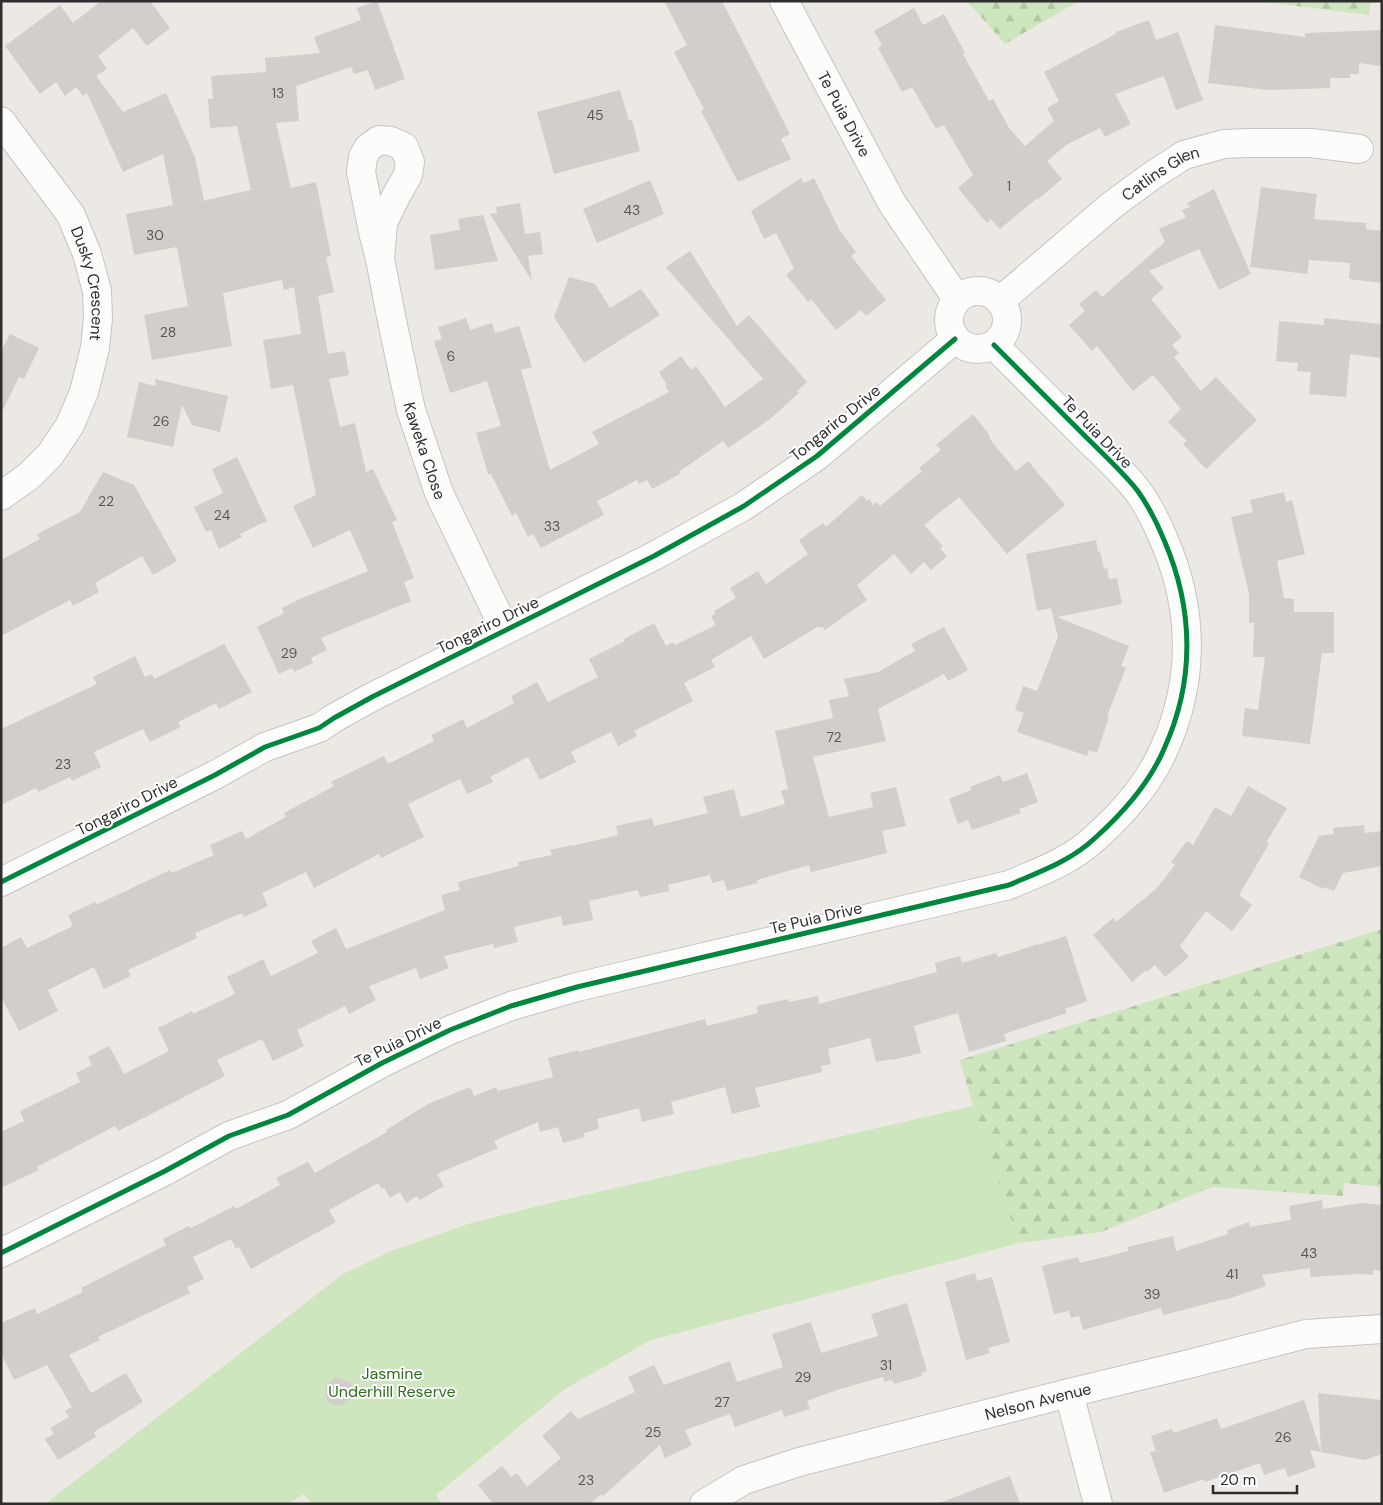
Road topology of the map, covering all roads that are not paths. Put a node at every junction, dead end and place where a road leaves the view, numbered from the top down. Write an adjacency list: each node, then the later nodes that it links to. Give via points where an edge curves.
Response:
1 (784, 1): 5 (street, Te Puia Drive, via 892,203)
2 (1, 121): 9 (street, Dusky Crescent, via 71,215 87,254 97,291 98,318 95,348 84,392 70,425 50,455 29,476)
3 (1359, 150): 6 (street, Catlins Glen, via 1310,143 1248,143 1224,144 1184,155 1112,204)
4 (380, 259): 10 (street, Kaweka Close, via 410,410 439,493)
5 (957, 299): 6 (street, via 974,291 984,291); 7 (street, via 949,314)
6 (1000, 301): 8 (street, via 1005,309 1006,329)
7 (955, 339): 8 (street, via 974,349); 10 (street, Tongariro Drive, via 817,456 744,506 654,556)
8 (994, 344): 12 (street, Te Puia Drive, via 1137,490 1161,531 1183,594 1187,658 1181,702 1164,749 1148,779 1126,808 1094,840 1059,864 1009,885 577,987 511,1006 450,1030 382,1063 288,1115 229,1136)
9 (1, 496)
10 (505, 630): 11 (street, Tongariro Drive, via 372,697 319,728 265,747)
11 (1, 882)
12 (1, 1253)
13 (1382, 1329): 14 (street, Nelson Avenue, via 1306,1334)
14 (1069, 1393): 15 (street, Nelson Avenue, via 799,1462 744,1480); 16 (street)
15 (704, 1504)
16 (1098, 1504)

